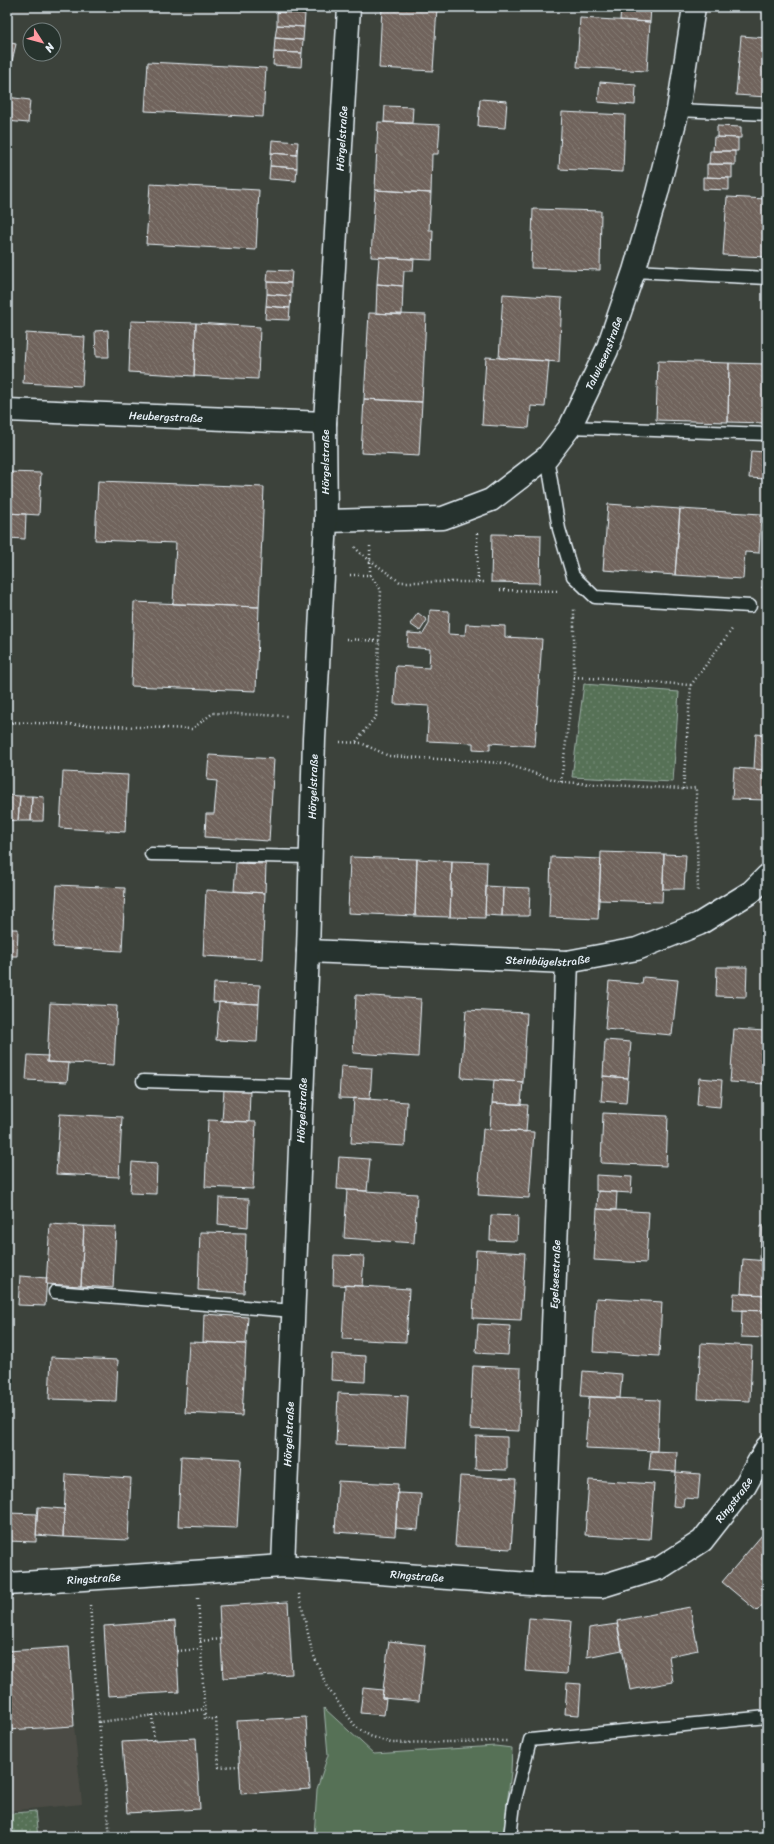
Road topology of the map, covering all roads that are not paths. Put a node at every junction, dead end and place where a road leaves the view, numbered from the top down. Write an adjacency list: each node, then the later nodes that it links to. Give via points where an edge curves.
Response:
1 (349, 7): 8 (street, Hörgelstraße)
2 (694, 7): 3 (street, Talwiesenstraße)
3 (678, 110): 4 (lane); 5 (street, Talwiesenstraße)
4 (767, 114)
5 (634, 271): 6 (lane); 9 (street, Talwiesenstraße, via 607,350)
6 (767, 278)
7 (7, 410): 8 (street, Heubergstraße)
8 (325, 424): 12 (street, Hörgelstraße)
9 (570, 427): 10 (lane); 11 (street, Talwiesenstraße)
10 (767, 434)
11 (547, 457): 12 (street, Talwiesenstraße, via 490,500 443,518); 13 (lane, via 559,529 573,576 595,597)
12 (326, 521): 15 (street, Hörgelstraße)
13 (750, 606)
14 (151, 854): 15 (lane)
15 (310, 857): 17 (street, Hörgelstraße)
16 (767, 876): 18 (street, Steinbügelstraße, via 751,892 699,924 637,949)
17 (308, 951): 18 (street, Steinbügelstraße); 20 (street, Hörgelstraße)
18 (567, 962): 26 (street, Egelseestraße)
19 (143, 1081): 20 (lane)
20 (302, 1086): 22 (street, Hörgelstraße)
21 (55, 1292): 22 (lane)
22 (294, 1311): 24 (street, Hörgelstraße)
23 (767, 1447): 26 (street, Ringstraße, via 745,1486 702,1541 660,1568 602,1586)
24 (290, 1566): 25 (street, Ringstraße); 26 (street, Ringstraße)
25 (7, 1584)
26 (543, 1585)
27 (767, 1717): 28 (lane, via 530,1740 514,1804)
28 (510, 1837)

